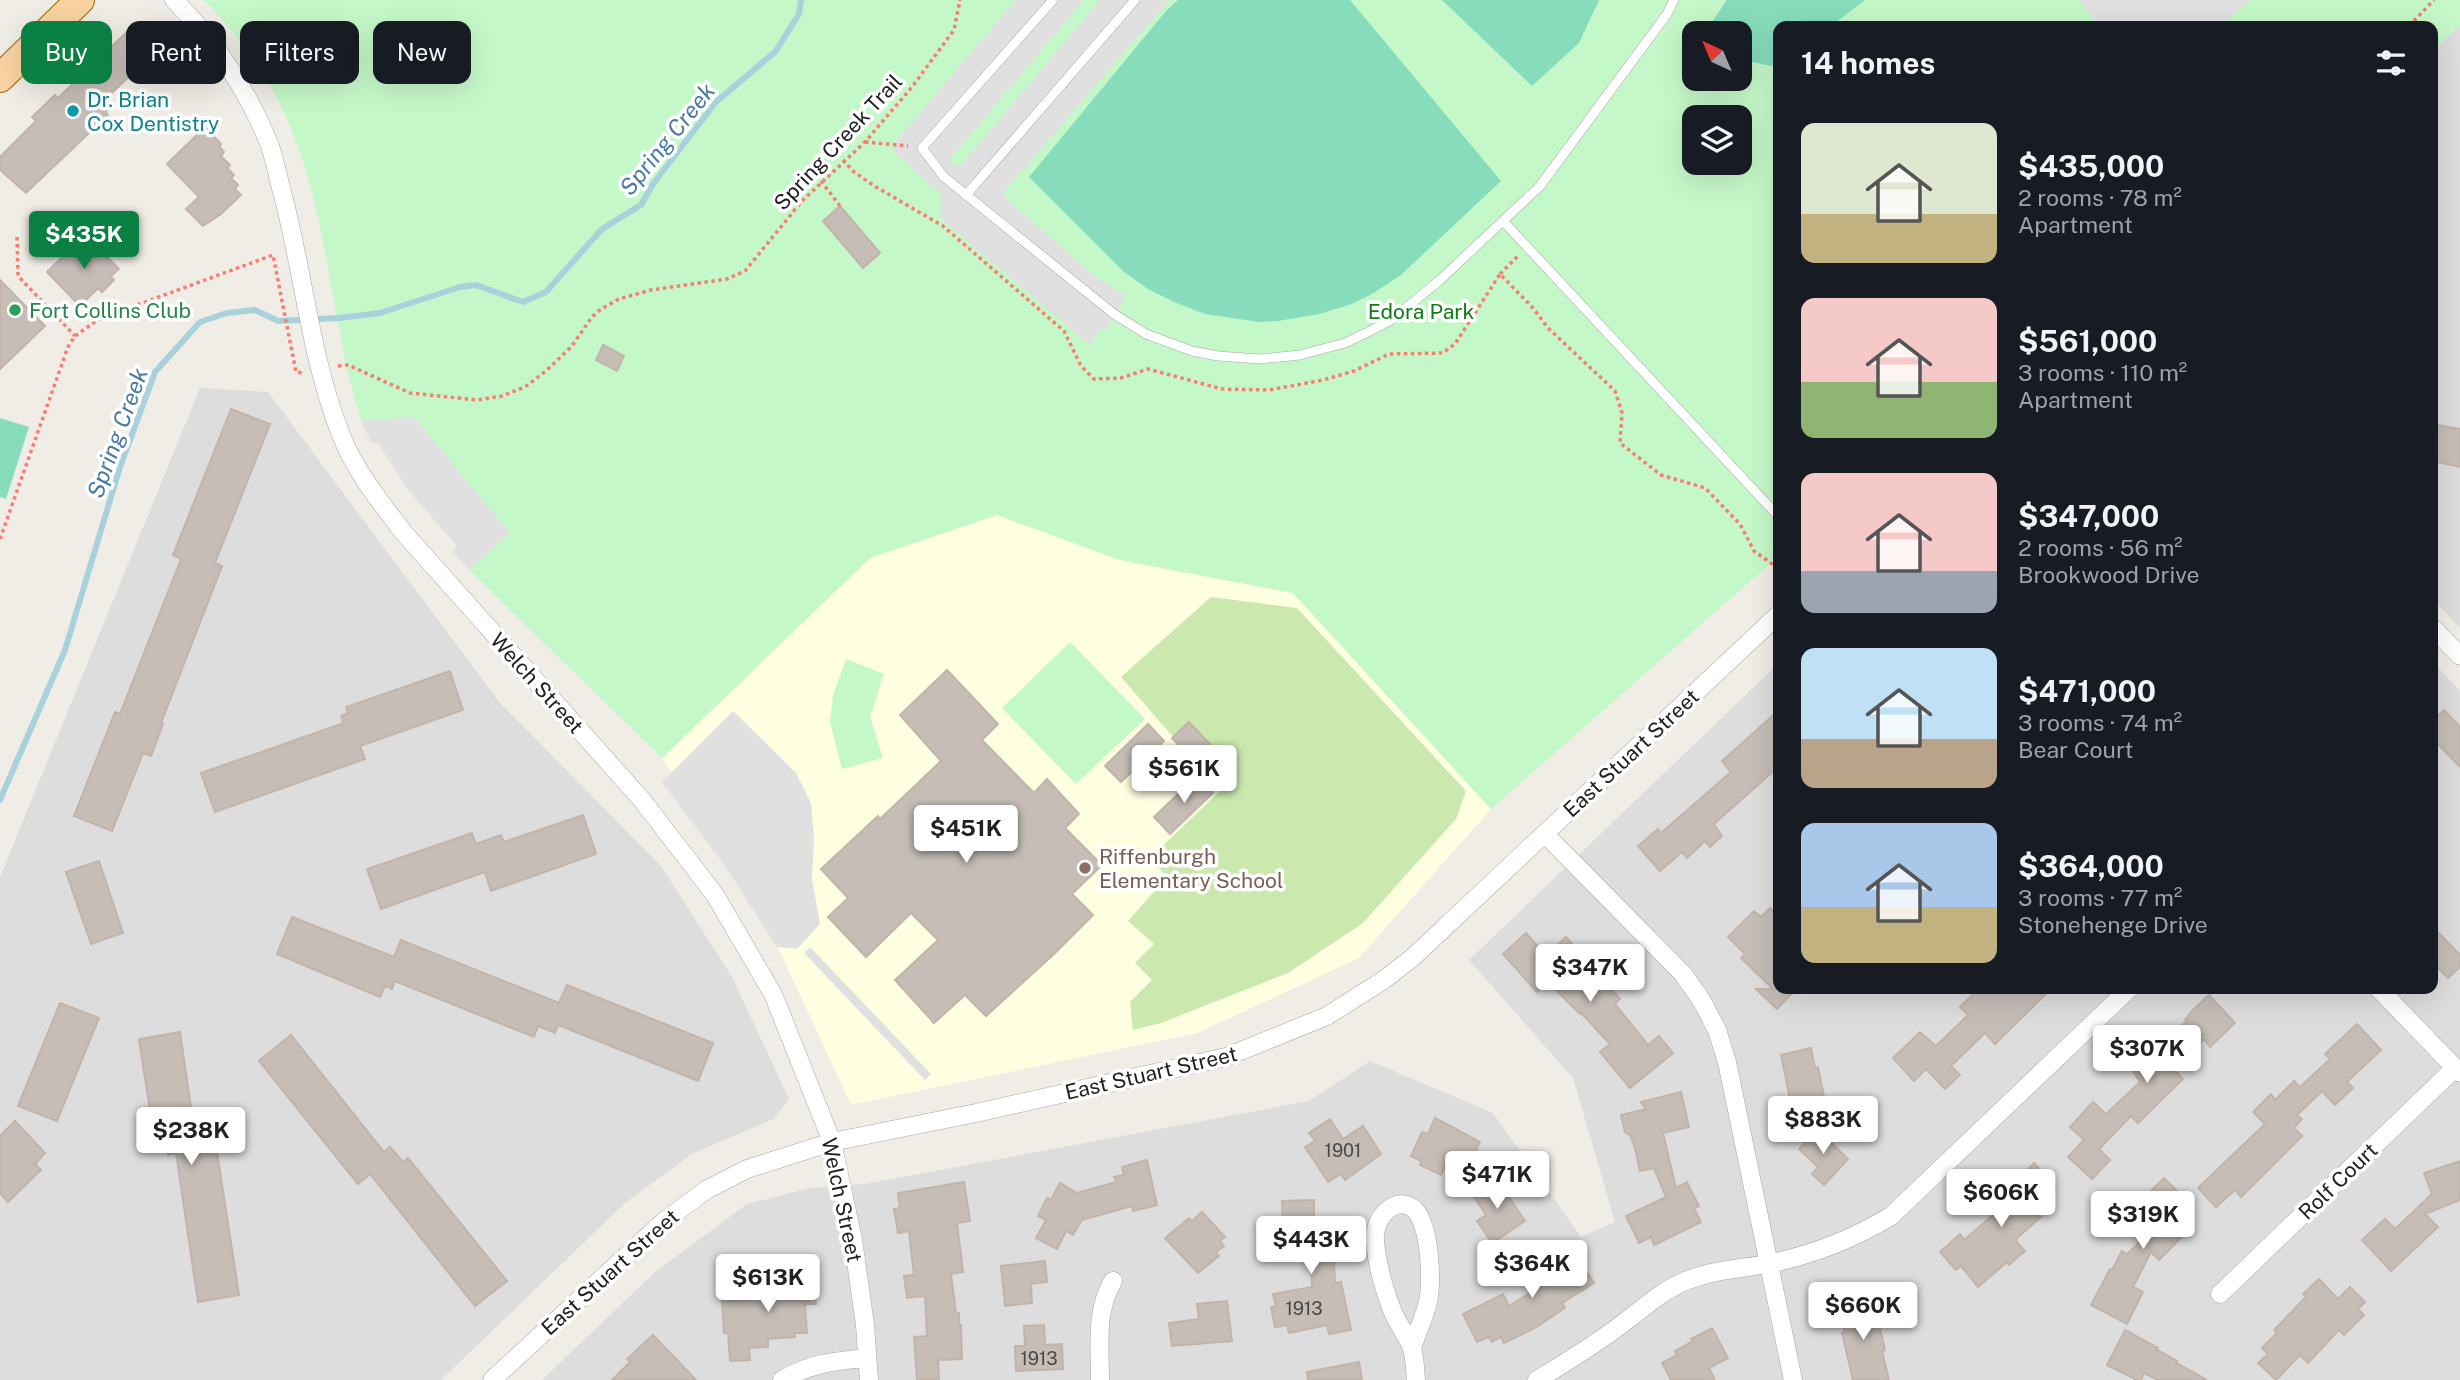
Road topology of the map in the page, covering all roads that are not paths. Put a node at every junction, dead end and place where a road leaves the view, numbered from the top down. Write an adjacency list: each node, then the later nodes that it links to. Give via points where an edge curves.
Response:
1 (80, 0): 6 (main road)
2 (174, 0): 17 (street, Welch Street, via 222,54 270,146 329,402 341,436 374,494 642,800 715,895 773,994)
3 (1053, 0): 7 (lane, via 922,148 944,177)
4 (1135, 0): 7 (lane)
5 (1674, 0): 8 (lane, via 1540,186)
6 (0, 78)
7 (967, 195): 8 (lane, via 1114,314 1146,334 1192,351 1261,359 1345,343 1391,320)
8 (1503, 221): 9 (lane)
9 (1773, 511)
10 (1773, 620): 13 (street, East Stuart Street)
11 (2438, 633): 12 (street)
12 (2460, 656)
13 (1545, 834): 17 (street, East Stuart Street, via 1385,979 1326,1016 1279,1037 1226,1057); 18 (street, via 1683,974 1702,1001 1727,1062)
14 (2124, 994): 18 (street, via 1891,1216 1843,1242)
15 (2384, 994): 16 (street)
16 (2458, 1071): 20 (street, Rolf Court)
17 (832, 1142): 22 (street, Welch Street, via 853,1240); 23 (street, East Stuart Street, via 747,1169 706,1190 663,1222)
18 (1769, 1264): 28 (street, via 1719,1270 1662,1293); 29 (street)
19 (1113, 1281): 26 (street, via 1101,1309)
20 (2220, 1294)
21 (1412, 1348): 21 (street, via 1428,1304 1427,1242 1415,1212 1397,1204 1380,1218 1375,1242 1392,1309); 27 (street)
22 (867, 1358): 24 (street, via 827,1362); 25 (street, Welch Street)
23 (492, 1380)
24 (782, 1380)
25 (869, 1380)
26 (1100, 1380)
27 (1416, 1380)
28 (1537, 1380)
29 (1793, 1380)

